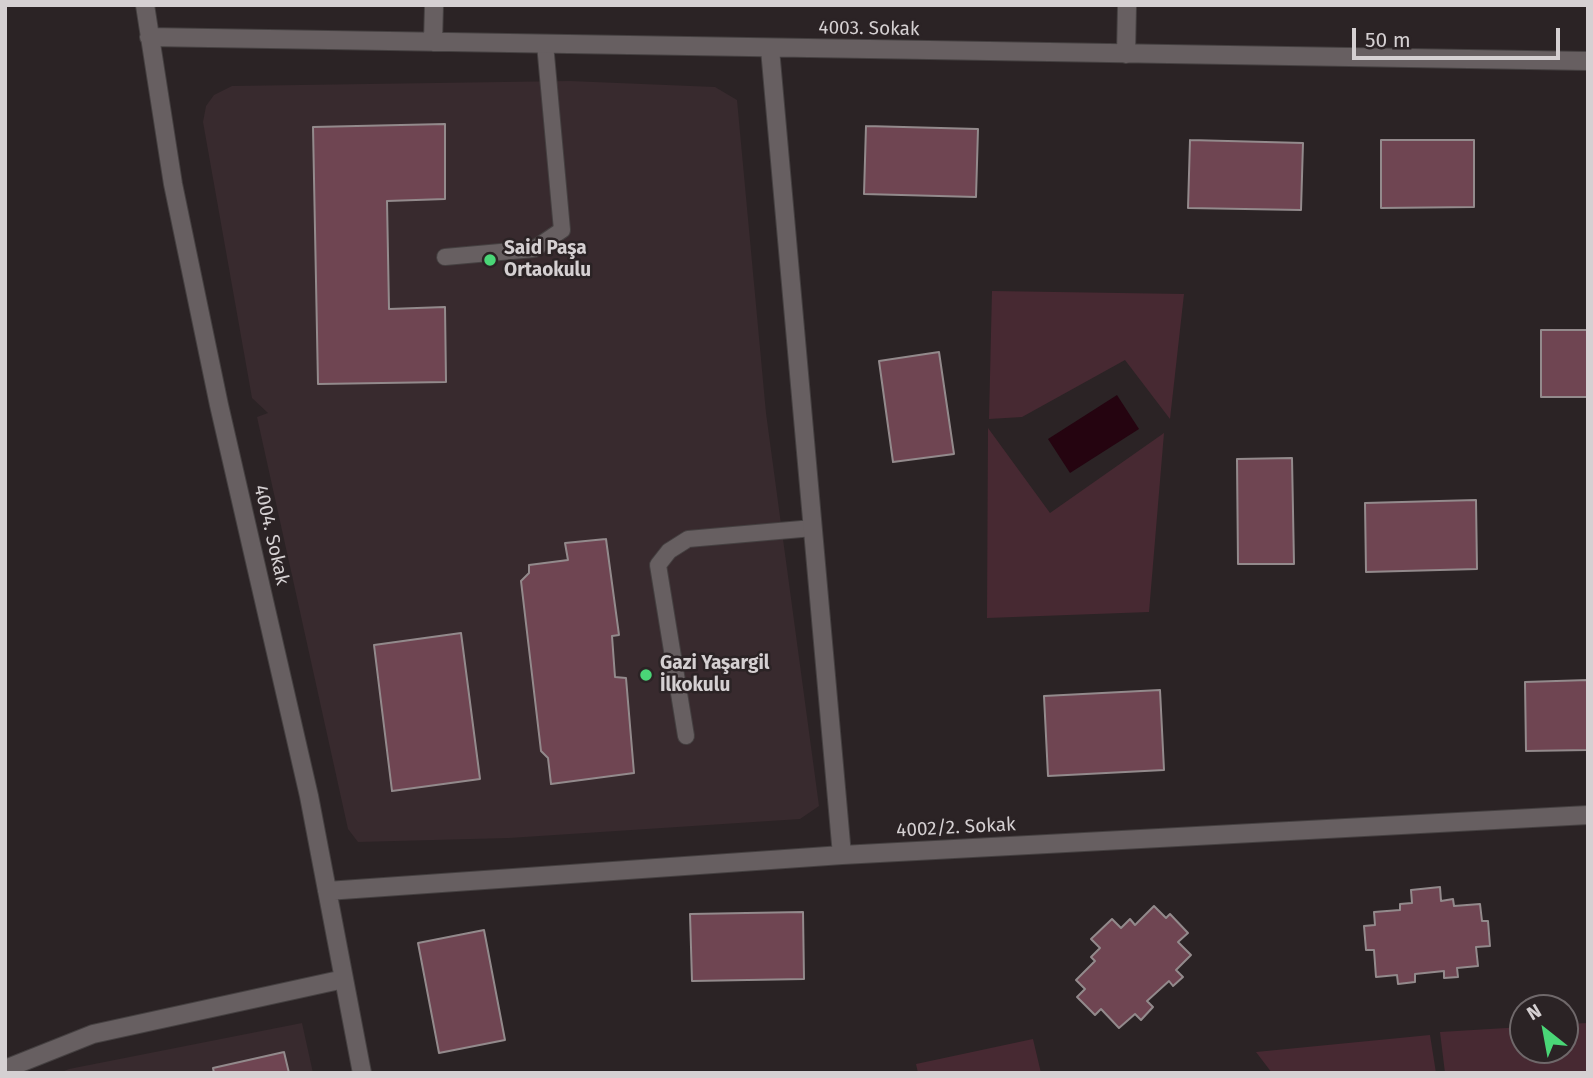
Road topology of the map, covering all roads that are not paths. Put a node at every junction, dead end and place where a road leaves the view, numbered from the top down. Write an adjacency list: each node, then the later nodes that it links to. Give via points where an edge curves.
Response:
1 (145, 5): 4 (street, 4004. Sokak)
2 (434, 5): 5 (street)
3 (1127, 5): 8 (street)
4 (149, 37): 5 (street, 4003. Sokak); 15 (street, 4004. Sokak, via 173,184)
5 (433, 42): 6 (street, 4003. Sokak)
6 (545, 44): 7 (street, 4003. Sokak); 10 (lane, via 562,230 534,249)
7 (770, 49): 8 (street, 4003. Sokak); 11 (street)
8 (1126, 54): 9 (street, 4003. Sokak)
9 (1588, 61)
10 (445, 257)
11 (813, 528): 12 (lane, via 688,539 669,551 659,565); 14 (street)
12 (686, 736)
13 (1588, 815): 14 (street, 4002/2. Sokak)
14 (842, 855): 15 (street, 4002/2. Sokak)
15 (327, 891): 16 (street, 4004. Sokak)
16 (344, 979): 17 (street, via 93,1034); 18 (street, 4004. Sokak)
17 (5, 1069)
18 (362, 1073)

